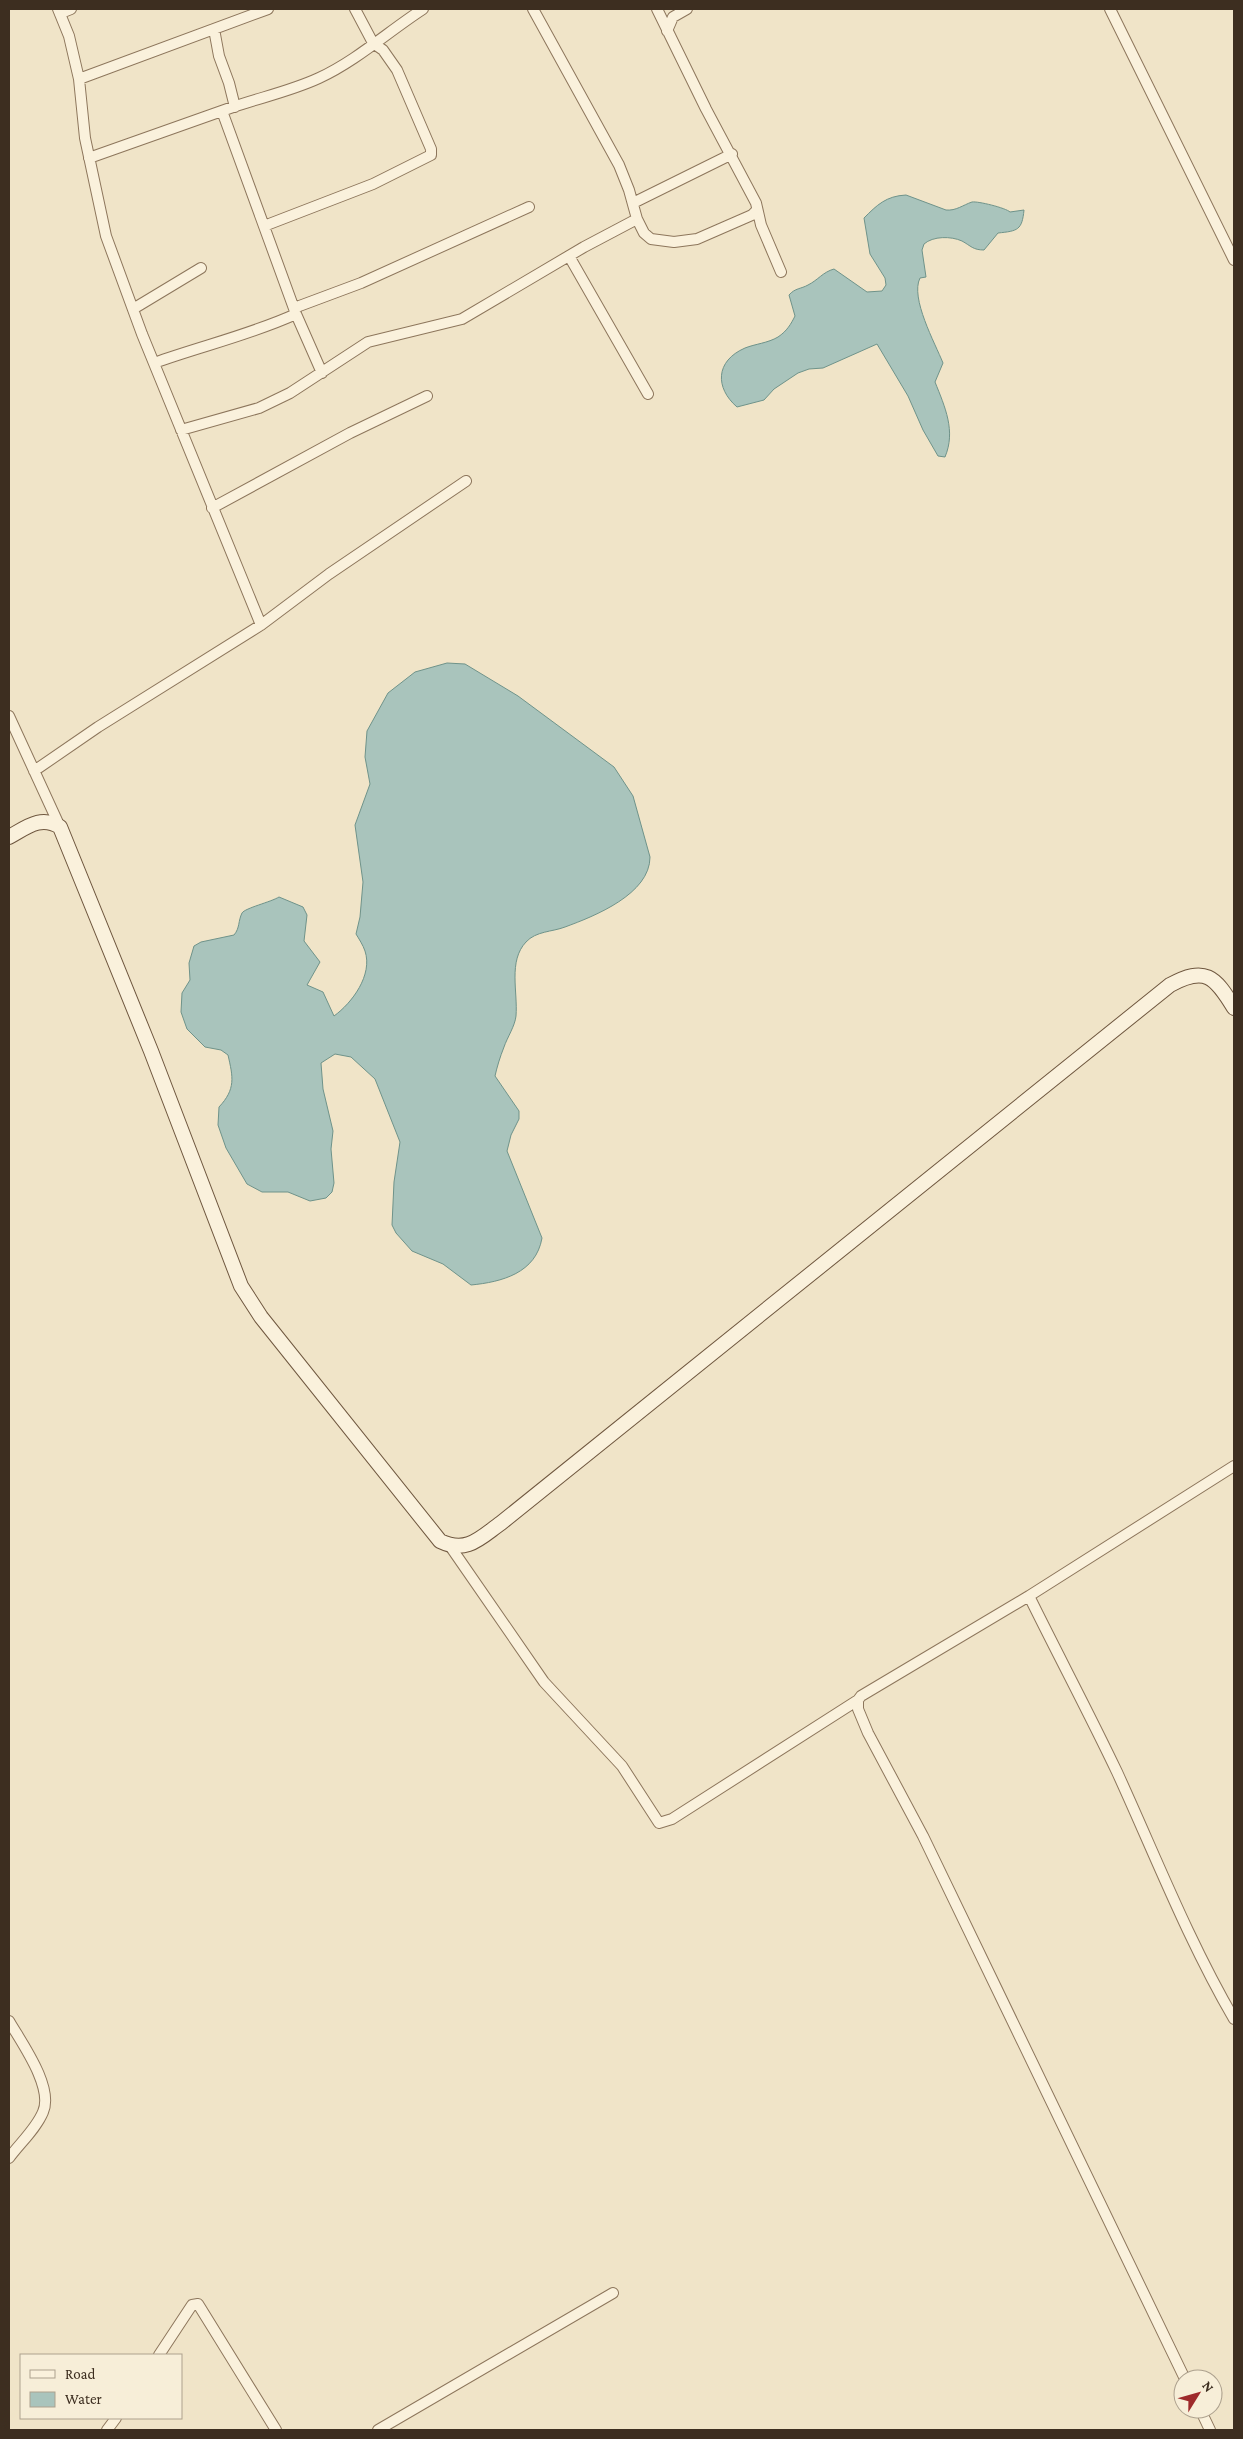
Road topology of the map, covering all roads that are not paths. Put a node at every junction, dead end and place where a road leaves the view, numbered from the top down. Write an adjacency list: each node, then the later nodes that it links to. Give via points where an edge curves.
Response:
1 (71, 9): 9 (street)
2 (266, 9): 10 (street)
3 (355, 9): 12 (street)
4 (424, 9): 12 (street)
5 (533, 9): 18 (street, via 619,165)
6 (657, 9): 11 (street)
7 (687, 9): 11 (street, via 673,17)
8 (1110, 9): 24 (street)
9 (60, 11): 13 (street)
10 (214, 29): 13 (street); 14 (street)
11 (667, 31): 16 (street)
12 (373, 43): 14 (street, via 319,78); 22 (street, via 383,50 398,70 431,155 373,184)
13 (79, 79): 17 (street)
14 (234, 107): 15 (street)
15 (222, 111): 17 (street); 22 (street)
16 (732, 154): 18 (street); 20 (street)
17 (89, 158): 27 (street, via 106,236)
18 (632, 203): 21 (street)
19 (529, 207): 28 (street)
20 (757, 210): 21 (street, via 713,233 686,241 651,239); 26 (street)
21 (637, 219): 23 (street)
22 (264, 226): 28 (street)
23 (569, 256): 30 (street, via 462,319 368,342); 31 (street)
24 (1234, 260)
25 (201, 268): 27 (street)
26 (781, 272)
27 (133, 309): 29 (street)
28 (295, 311): 29 (street, via 267,327); 30 (street)
29 (154, 363): 33 (street)
30 (322, 373): 33 (street, via 259,408)
31 (648, 394)
32 (427, 396): 35 (street, via 350,433)
33 (181, 430): 35 (street)
34 (466, 481): 36 (street, via 329,574)
35 (212, 508): 36 (street)
36 (261, 625): 38 (street)
37 (9, 716): 38 (street)
38 (34, 771): 39 (street)
39 (60, 827): 40 (street, via 41,820); 43 (street, via 148,1042 241,1286 261,1317 356,1438 440,1541)
40 (9, 837)
41 (1234, 1008): 43 (street, via 1221,986 1209,977 1196,974 1170,985 501,1523 468,1546)
42 (1234, 1466): 44 (street)
43 (450, 1546): 45 (street, via 544,1682 622,1766 659,1823 672,1819)
44 (1028, 1596): 45 (street); 46 (street, via 1116,1770 1212,1982)
45 (858, 1700): 51 (street, via 858,1709 868,1733 923,1836)
46 (1234, 2019)
47 (9, 2021): 48 (street, via 34,2064 45,2097 44,2110 37,2123)
48 (9, 2158)
49 (613, 2293): 55 (street)
50 (160, 2354): 54 (street, via 192,2305 198,2304)
51 (1180, 2369)
52 (115, 2419): 53 (street)
53 (107, 2430)
54 (276, 2430)
55 (378, 2430)

